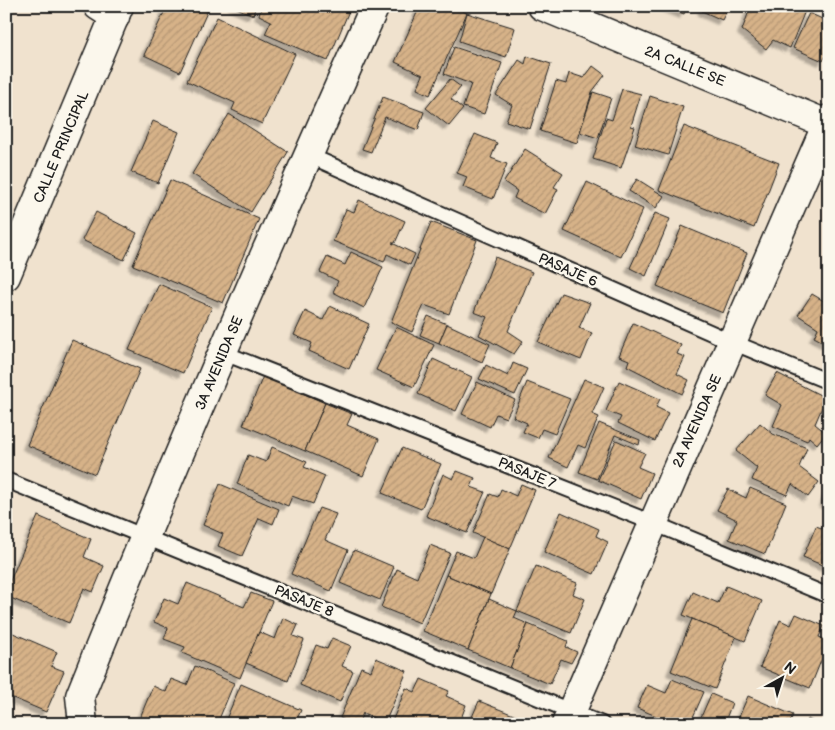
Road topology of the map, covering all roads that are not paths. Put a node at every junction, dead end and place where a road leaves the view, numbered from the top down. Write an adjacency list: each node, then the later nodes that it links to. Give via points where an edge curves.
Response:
1 (375, 6): 5 (street, 3A AVENIDA SE)
2 (542, 6): 4 (street, 2A CALLE SE)
3 (111, 10): 6 (street, CALLE PRINCIPAL)
4 (828, 122): 7 (street, 2A AVENIDA SE)
5 (308, 155): 7 (lane, PASAJE 6); 8 (street, 3A AVENIDA SE)
6 (6, 276)
7 (732, 342): 9 (lane, PASAJE 6); 11 (street, 2A AVENIDA SE)
8 (224, 353): 11 (lane, PASAJE 7); 12 (street, 3A AVENIDA SE)
9 (829, 382)
10 (6, 480): 12 (lane, PASAJE 8)
11 (653, 522): 13 (lane, PASAJE 7); 14 (street, 2A AVENIDA SE)
12 (145, 535): 14 (lane, PASAJE 8); 15 (street, 3A AVENIDA SE, via 80,696)
13 (829, 596)
14 (569, 717): 16 (lane, PASAJE 8)
15 (83, 724)
16 (602, 724)

